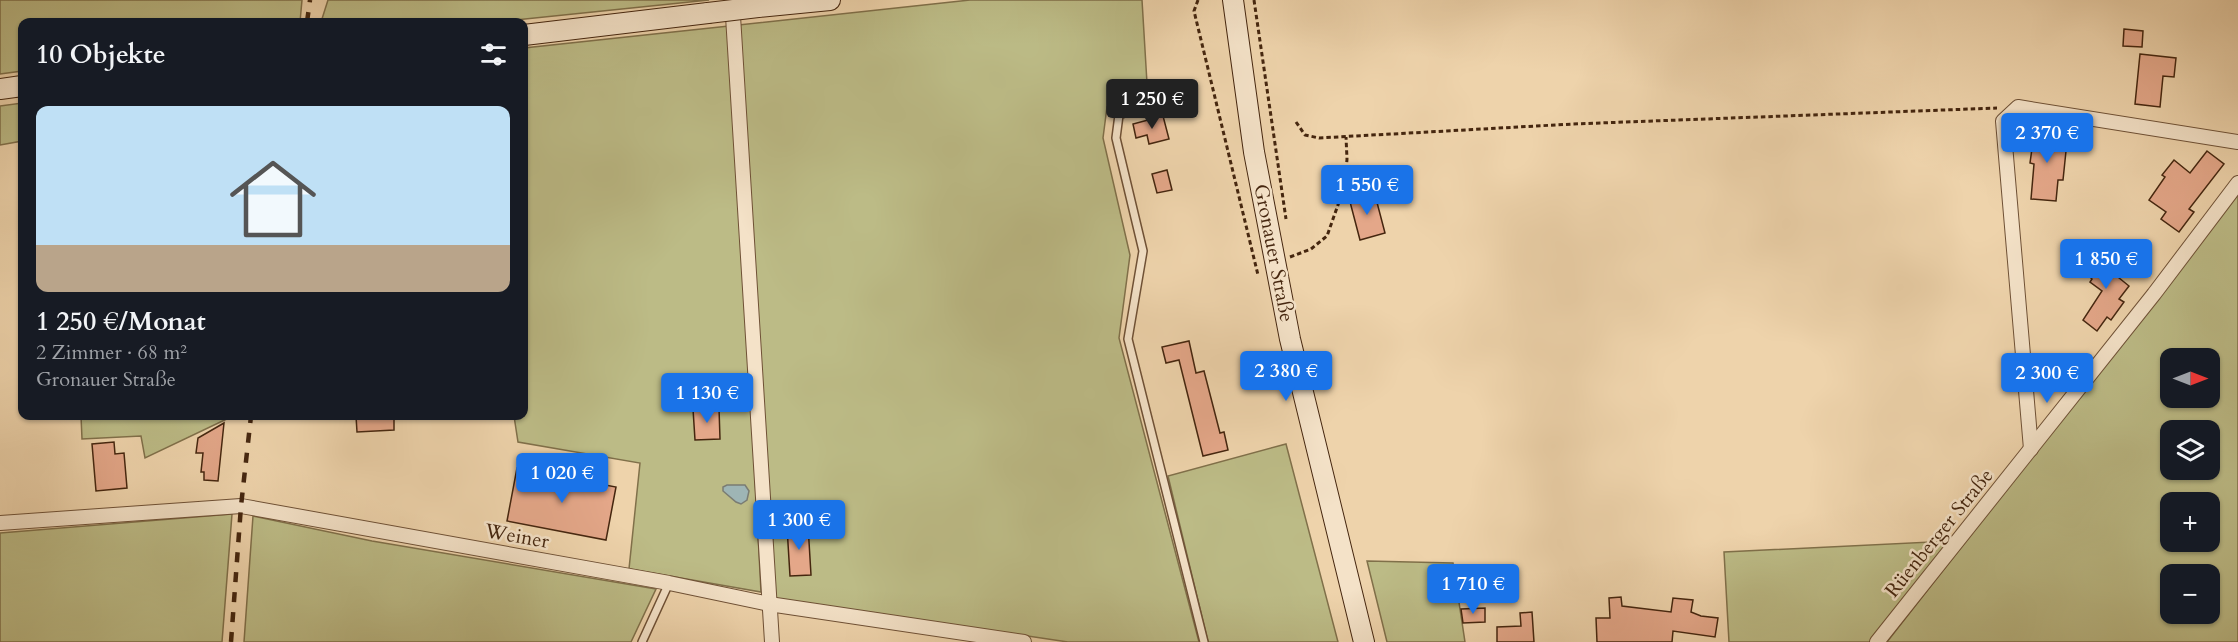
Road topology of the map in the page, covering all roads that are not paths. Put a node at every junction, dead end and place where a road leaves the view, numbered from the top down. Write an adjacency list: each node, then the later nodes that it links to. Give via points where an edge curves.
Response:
1 (732, 0): 13 (street)
2 (830, 0): 4 (main road, bridge)
3 (1233, 0): 18 (main road, Gronauer Straße, via 1254,152 1290,339)
4 (528, 35)
5 (18, 87): 6 (main road)
6 (0, 89)
7 (1148, 104): 17 (lane, via 1119,115 1116,138 1143,251 1128,339)
8 (2238, 142): 10 (street, via 2018,107 2003,121)
9 (2238, 183): 10 (street, Rüenberger Straße)
10 (2031, 449): 19 (street, Rüenberger Straße)
11 (0, 523): 12 (street, Weiner, via 241,506)
12 (669, 583): 13 (street, Weiner); 14 (lane)
13 (769, 604): 15 (street); 16 (street, Weiner)
14 (642, 642)
15 (772, 642)
16 (1024, 642)
17 (1203, 642)
18 (1364, 642)
19 (1877, 642)

